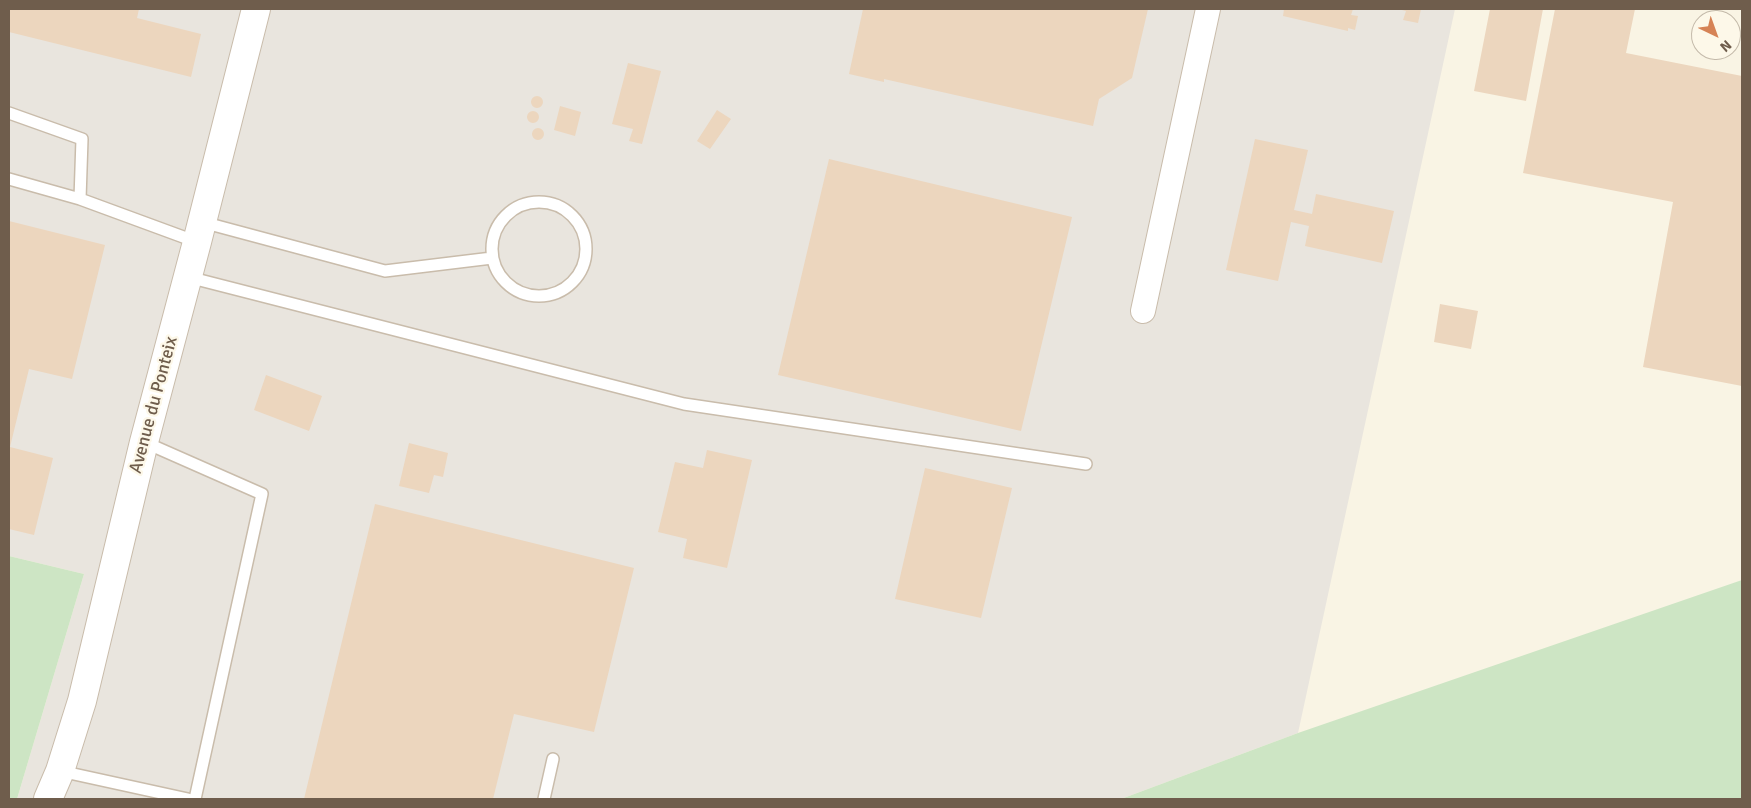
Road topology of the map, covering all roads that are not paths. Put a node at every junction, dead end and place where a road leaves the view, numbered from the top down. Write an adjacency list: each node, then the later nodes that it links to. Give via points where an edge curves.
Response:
1 (256, 9): 6 (street, Avenue du Ponteix)
2 (1208, 9): 9 (street)
3 (9, 113): 5 (lane, via 82,139)
4 (9, 179): 5 (lane)
5 (80, 198): 6 (lane)
6 (200, 232): 7 (lane, via 385,271); 8 (street, Avenue du Ponteix)
7 (492, 258): 7 (lane, via 497,272 519,292 549,295 564,290 583,266 586,252 584,235 566,210 551,203 535,202 520,206 501,220 491,242)
8 (188, 277): 10 (street, Avenue du Ponteix); 11 (lane, via 684,404)
9 (1143, 311)
10 (144, 442): 13 (street, Avenue du Ponteix, via 82,701); 16 (lane, via 262,494)
11 (1086, 464)
12 (553, 759): 17 (lane)
13 (60, 771): 14 (street, Avenue du Ponteix); 15 (lane)
14 (48, 799)
15 (188, 799)
16 (195, 799)
17 (544, 799)

